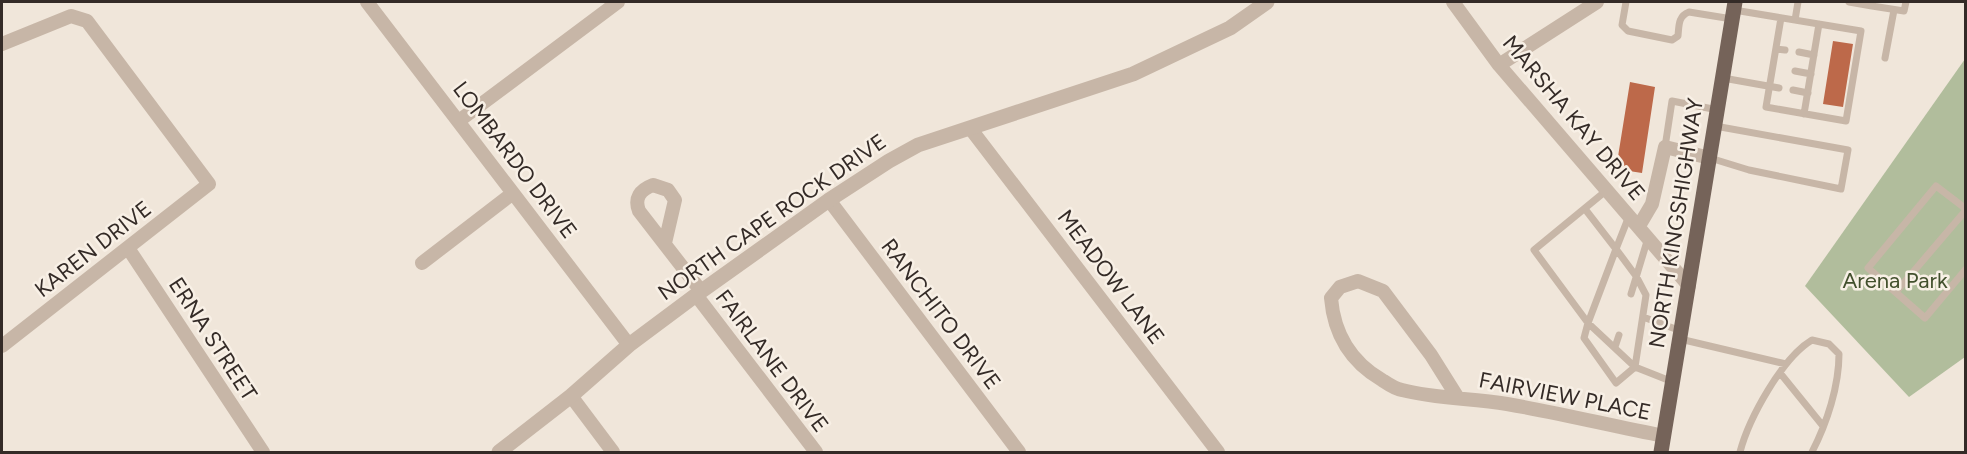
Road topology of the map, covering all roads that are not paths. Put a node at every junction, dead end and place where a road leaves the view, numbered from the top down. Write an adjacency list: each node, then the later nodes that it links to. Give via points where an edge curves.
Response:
1 (367, 2): 34 (street, LOMBARDO DRIVE)
2 (615, 2): 34 (street)
3 (1267, 2): 36 (street, NORTH CAPE ROCK DRIVE, via 1230,28 1133,74)
4 (1453, 2): 22 (street, MARSHA KAY DRIVE)
5 (1597, 2): 22 (street)
6 (1626, 2): 11 (lane, via 1624,28 1672,40 1678,36 1683,14)
7 (1798, 2): 14 (lane)
8 (1849, 2): 10 (lane)
9 (1906, 2): 12 (lane, via 1904,12)
10 (1873, 4): 12 (lane)
11 (1734, 10): 13 (lane); 27 (main road, NORTH KINGSHIGHWAY)
12 (1894, 10): 21 (lane)
13 (1781, 18): 14 (lane); 17 (lane)
14 (1795, 20): 15 (lane)
15 (1819, 24): 20 (lane); 33 (lane, via 1861,31 1846,122)
16 (2, 44): 48 (street, KAREN DRIVE, via 71,16 87,21 209,184)
17 (1776, 49): 18 (lane); 23 (lane)
18 (1785, 50)
19 (1799, 52): 20 (lane)
20 (1814, 55): 26 (lane)
21 (1885, 58)
22 (1499, 65): 39 (street, MARSHA KAY DRIVE)
23 (1773, 67): 24 (lane); 28 (lane)
24 (1782, 69)
25 (1795, 71): 26 (lane)
26 (1811, 74): 31 (lane)
27 (1723, 78): 28 (lane); 32 (main road, NORTH KINGSHIGHWAY)
28 (1770, 87): 29 (lane); 33 (lane, via 1767,107)
29 (1779, 88)
30 (1793, 90): 31 (lane)
31 (1808, 93): 33 (lane)
32 (1718, 110): 35 (main road, NORTH KINGSHIGHWAY); 37 (lane, via 1672,101)
33 (1804, 114)
34 (460, 120): 40 (street, LOMBARDO DRIVE)
35 (1715, 126): 38 (main road, NORTH KINGSHIGHWAY); 38 (lane, via 1848,150 1841,189)
36 (970, 128): 41 (street, NORTH CAPE ROCK DRIVE, via 918,145); 77 (street, MEADOW LANE)
37 (1665, 147): 38 (street); 45 (street, via 1652,204)
38 (1710, 158): 53 (main road, NORTH KINGSHIGHWAY)
39 (1608, 190): 42 (lane); 44 (street, MARSHA KAY DRIVE)
40 (513, 193): 50 (street); 61 (street, LOMBARDO DRIVE)
41 (829, 200): 55 (street, NORTH CAPE ROCK DRIVE); 76 (street, RANCHITO DRIVE)
42 (1585, 209): 49 (lane); 58 (lane, via 1534,250)
43 (1965, 210): 54 (lane); 54 (lane, via 1936,186 1868,268)
44 (1629, 216): 45 (street, MARSHA KAY DRIVE); 49 (lane)
45 (1639, 226): 46 (street, MARSHA KAY DRIVE)
46 (1648, 238): 52 (lane); 53 (street, MARSHA KAY DRIVE)
47 (664, 243): 55 (street, FAIRLANE DRIVE)
48 (128, 248): 62 (street, KAREN DRIVE); 72 (street, ERNA STREET)
49 (1616, 249): 52 (lane); 58 (lane)
50 (422, 263)
51 (1965, 269): 54 (lane, via 1925,318)
52 (1636, 276): 56 (lane); 57 (lane, via 1646,295)
53 (1689, 286): 60 (main road, NORTH KINGSHIGHWAY)
54 (1896, 292)
55 (698, 293): 61 (street, NORTH CAPE ROCK DRIVE); 75 (street, FAIRLANE DRIVE)
56 (1631, 294)
57 (1643, 317): 60 (lane); 65 (lane)
58 (1588, 323): 63 (lane); 65 (lane, via 1584,338 1616,383)
59 (1619, 335): 63 (lane)
60 (1681, 335): 64 (lane); 67 (main road, NORTH KINGSHIGHWAY)
61 (629, 345): 68 (street, NORTH CAPE ROCK DRIVE)
62 (2, 346)
63 (1615, 347): 65 (lane)
64 (1786, 364): 66 (lane); 70 (lane, via 1812,340 1828,344 1839,354 1839,370)
65 (1635, 367): 67 (lane)
66 (1780, 373): 70 (lane); 79 (lane, via 1751,421)
67 (1673, 382): 71 (main road, NORTH KINGSHIGHWAY)
68 (571, 396): 73 (street, NORTH CAPE ROCK DRIVE); 74 (street)
69 (1458, 398): 69 (street, FAIRVIEW PLACE, via 1399,390 1369,372 1350,354 1333,316 1331,298 1340,287 1358,280 1383,291); 71 (street, FAIRVIEW PLACE)
70 (1823, 426): 80 (lane)
71 (1664, 436): 78 (main road, NORTH KINGSHIGHWAY)
72 (263, 453)
73 (499, 453)
74 (614, 453)
75 (816, 453)
76 (1019, 453)
77 (1218, 453)
78 (1661, 453)
79 (1740, 453)
80 (1812, 453)

